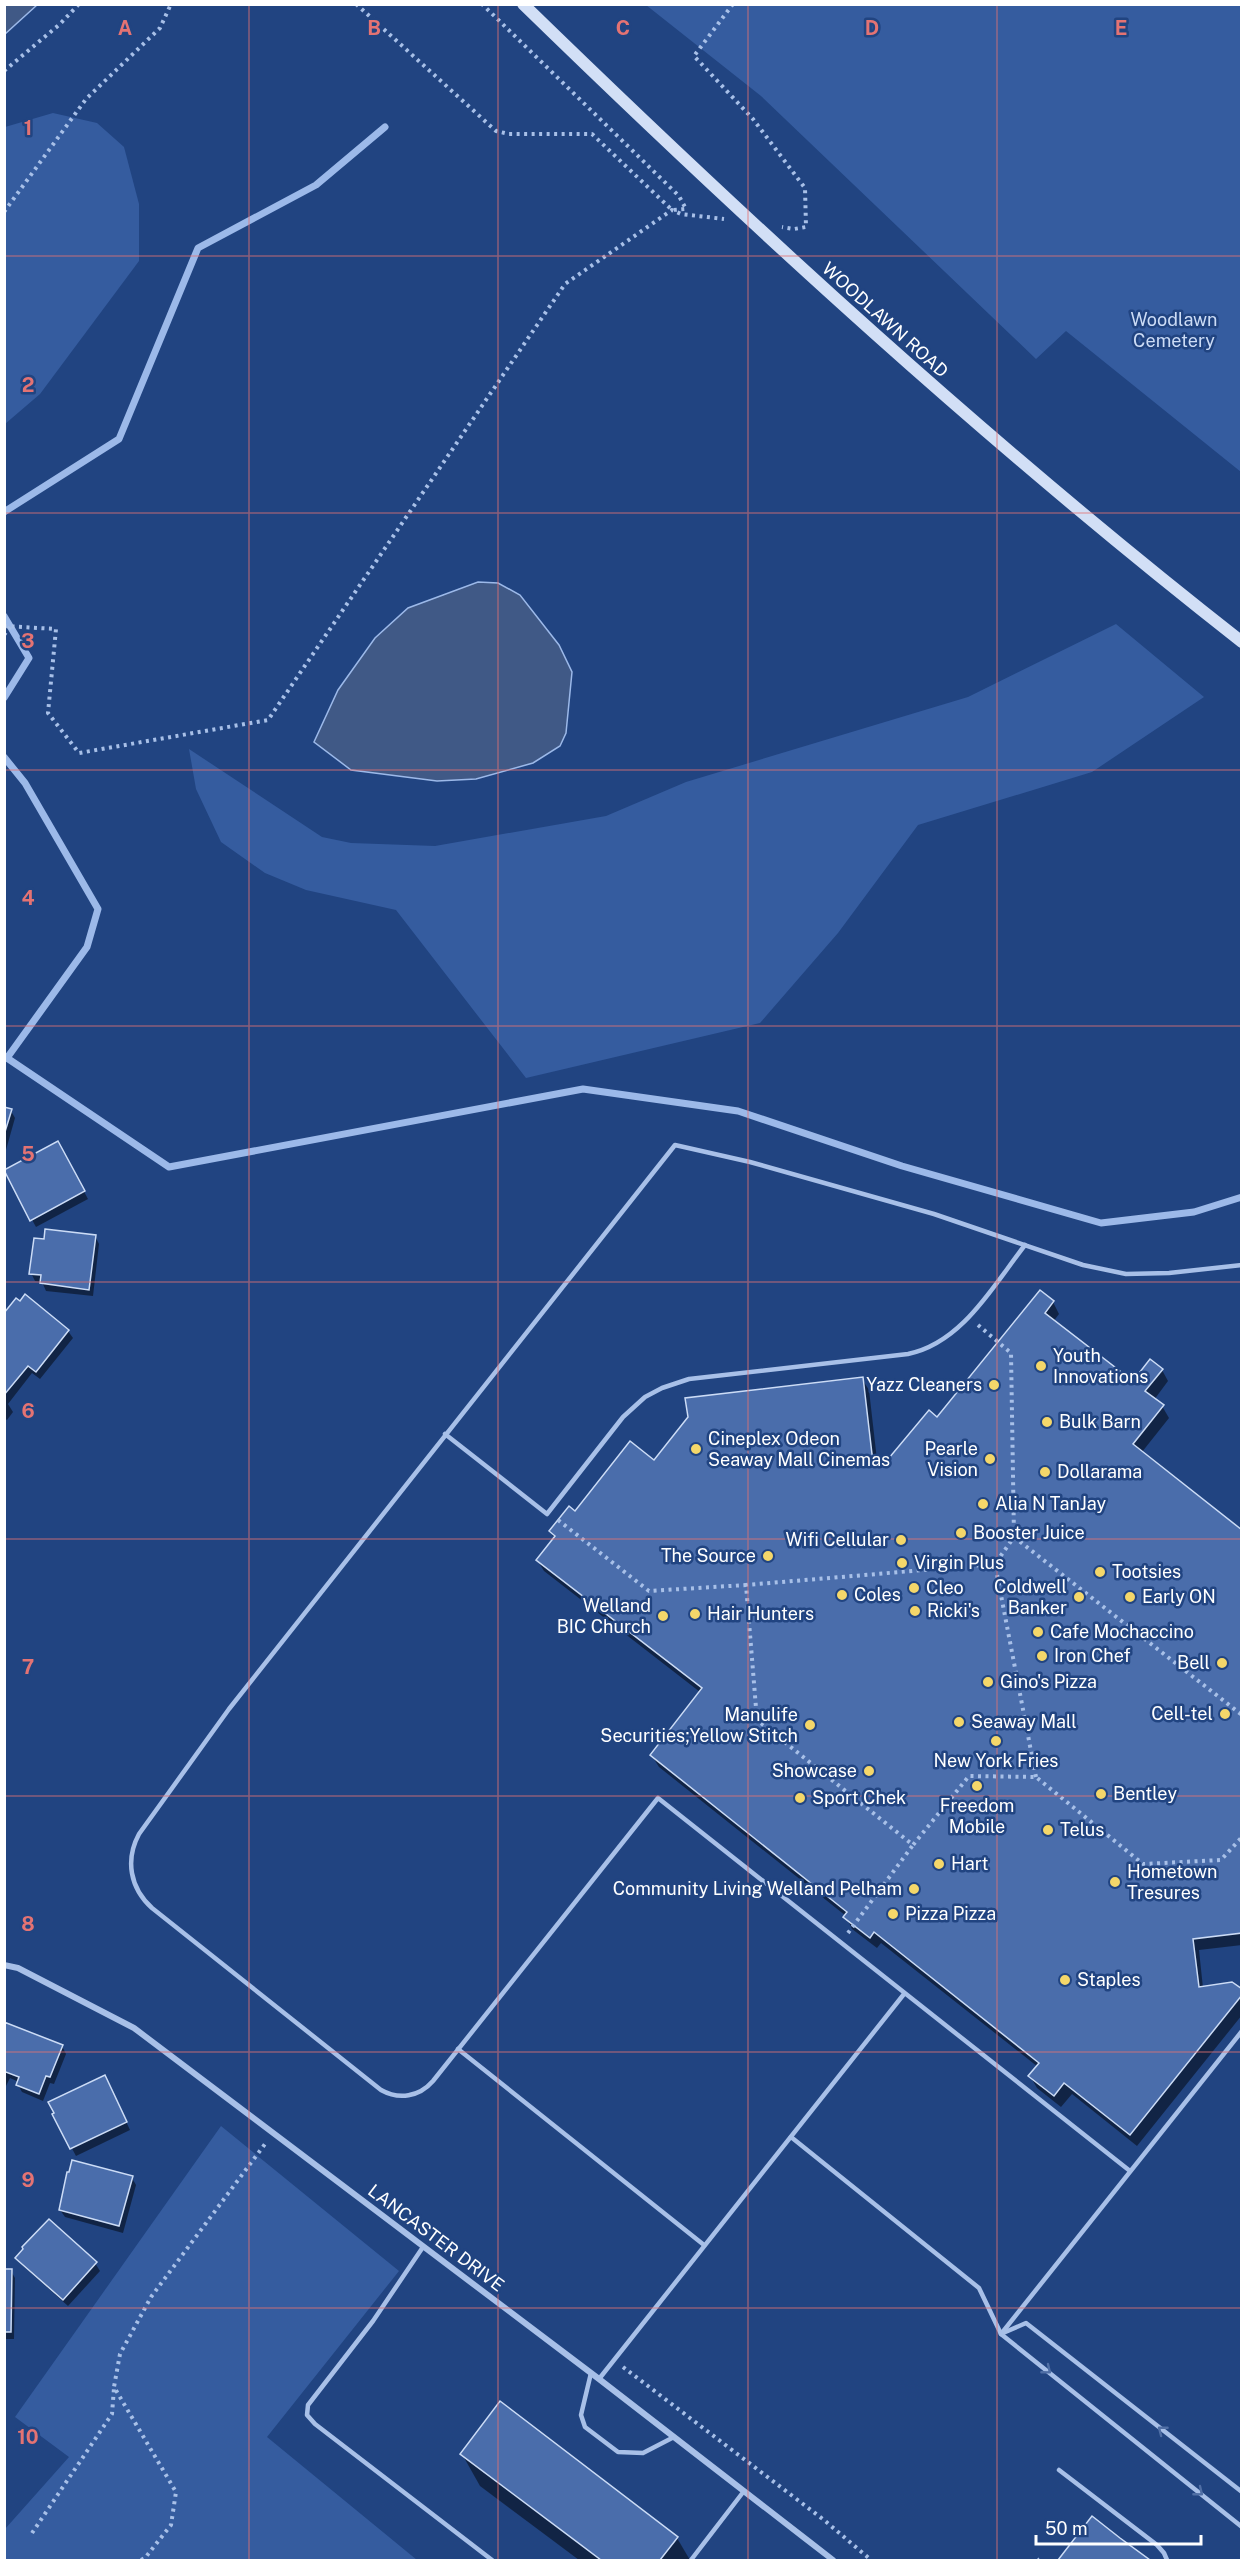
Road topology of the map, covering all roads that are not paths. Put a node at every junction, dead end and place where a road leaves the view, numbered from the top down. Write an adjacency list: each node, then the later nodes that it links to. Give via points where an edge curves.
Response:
1 (523, 4): 2 (main road, WOODLAWN ROAD, via 750,222 963,413)
2 (1242, 642)
3 (1025, 1245): 4 (lane, via 1083,1265 1126,1274); 5 (lane, via 969,1317 936,1345 915,1352 689,1379 645,1397 623,1417 547,1514); 5 (lane, via 901,1204 675,1145)
4 (1242, 1265)
5 (445, 1434): 9 (lane, via 222,1717 139,1833 130,1866 137,1889 152,1908 384,2091 403,2096 422,2091)
6 (4, 1965): 13 (street, LANCASTER DRIVE, via 18,1968 134,2028)
7 (904, 1994): 9 (lane, via 658,1798); 10 (lane); 11 (lane)
8 (1242, 2031): 11 (lane)
9 (458, 2049): 12 (lane)
10 (791, 2138): 12 (lane); 14 (lane, via 979,2288)
11 (1130, 2171): 14 (lane)
12 (704, 2245): 16 (lane)
13 (423, 2247): 15 (street, LANCASTER DRIVE); 22 (lane, via 373,2321 308,2404 307,2415)
14 (1001, 2334): 20 (lane, one-way to 14, via 1026,2323); 21 (lane, one-way to 21)
15 (591, 2373): 16 (street, LANCASTER DRIVE); 17 (lane, via 581,2415 585,2427 618,2452 643,2453)
16 (599, 2379): 17 (street, LANCASTER DRIVE)
17 (674, 2437): 19 (street, LANCASTER DRIVE)
18 (1059, 2470): 25 (lane, via 1157,2545)
19 (744, 2491): 23 (lane); 24 (street, LANCASTER DRIVE)
20 (1242, 2492)
21 (1242, 2527)
22 (492, 2560)
23 (691, 2560)
24 (833, 2560)
25 (1167, 2560)

